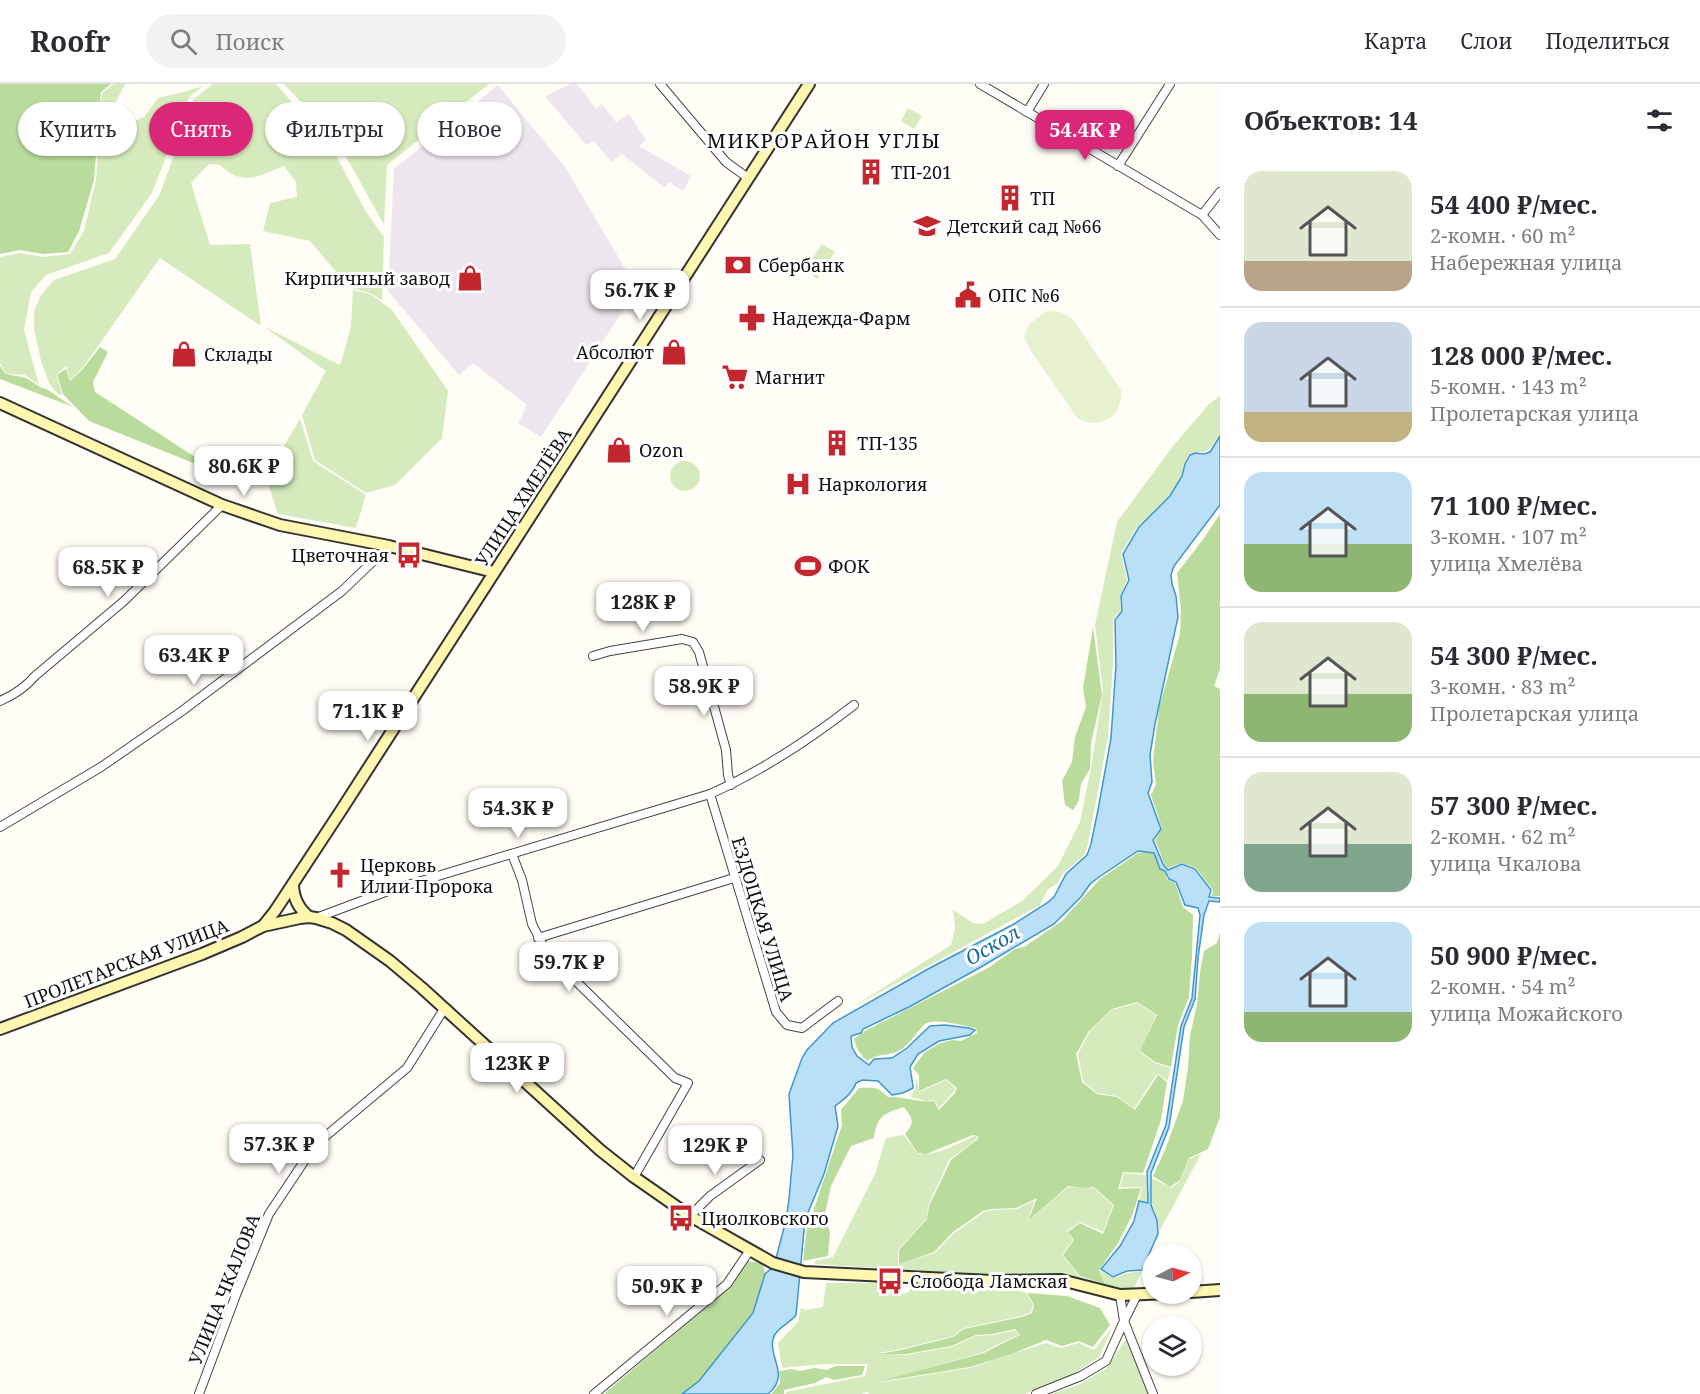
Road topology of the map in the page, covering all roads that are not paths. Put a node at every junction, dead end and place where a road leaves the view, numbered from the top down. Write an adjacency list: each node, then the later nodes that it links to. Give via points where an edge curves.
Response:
1 (660, 84): 9 (street, via 726,162)
2 (808, 84): 9 (main road, УЛИЦА ХМЕЛЁВА)
3 (980, 84): 6 (street)
4 (1044, 84): 7 (street)
5 (1170, 84): 8 (street)
6 (990, 86): 7 (street)
7 (1027, 112): 8 (street)
8 (1118, 166): 11 (street)
9 (748, 178): 16 (main road, УЛИЦА ХМЕЛЁВА)
10 (1220, 192): 11 (street)
11 (1202, 215): 12 (street)
12 (1220, 235)
13 (0, 403): 14 (main road)
14 (222, 505): 15 (main road, via 280,525); 18 (street, via 124,601 29,684)
15 (389, 546): 16 (main road); 22 (street, via 342,591 182,711 101,767)
16 (494, 572): 25 (main road, УЛИЦА ХМЕЛЁВА)
17 (593, 656): 20 (street, via 681,639 693,642 726,750)
18 (0, 701)
19 (854, 705): 20 (street, via 790,752)
20 (731, 785): 21 (street)
21 (710, 794): 23 (street); 24 (street, ЕЗДОЦКАЯ УЛИЦА)
22 (0, 827)
23 (512, 854): 26 (street); 28 (street)
24 (734, 878): 28 (street); 29 (street, ЕЗДОЦКАЯ УЛИЦА, via 781,1019 787,1025 802,1028)
25 (293, 884): 26 (main road, via 298,906); 27 (main road, УЛИЦА ХМЕЛЁВА)
26 (312, 918): 27 (main road); 30 (main road, via 332,923 361,940)
27 (263, 926): 31 (main road, ПРОЛЕТАРСКАЯ УЛИЦА, via 202,954)
28 (538, 938): 33 (street, via 547,953 675,1078 688,1083)
29 (838, 1001)
30 (444, 1009): 33 (main road); 42 (street, УЛИЦА ЧКАЛОВА, via 406,1068 315,1145 269,1214)
31 (0, 1029)
32 (760, 1160): 34 (street, via 710,1196)
33 (634, 1178): 34 (main road)
34 (690, 1216): 35 (main road)
35 (750, 1251): 38 (main road, via 804,1272 993,1281 1061,1280); 43 (street, via 726,1284)
36 (1220, 1290): 37 (main road)
37 (1202, 1291)
38 (1120, 1295): 39 (main road); 41 (street)
39 (1137, 1295): 40 (main road); 41 (street)
40 (1142, 1295)
41 (1124, 1321): 44 (street, via 1106,1361); 45 (street)
42 (199, 1394)
43 (594, 1394)
44 (1036, 1394)
45 (1154, 1394)

